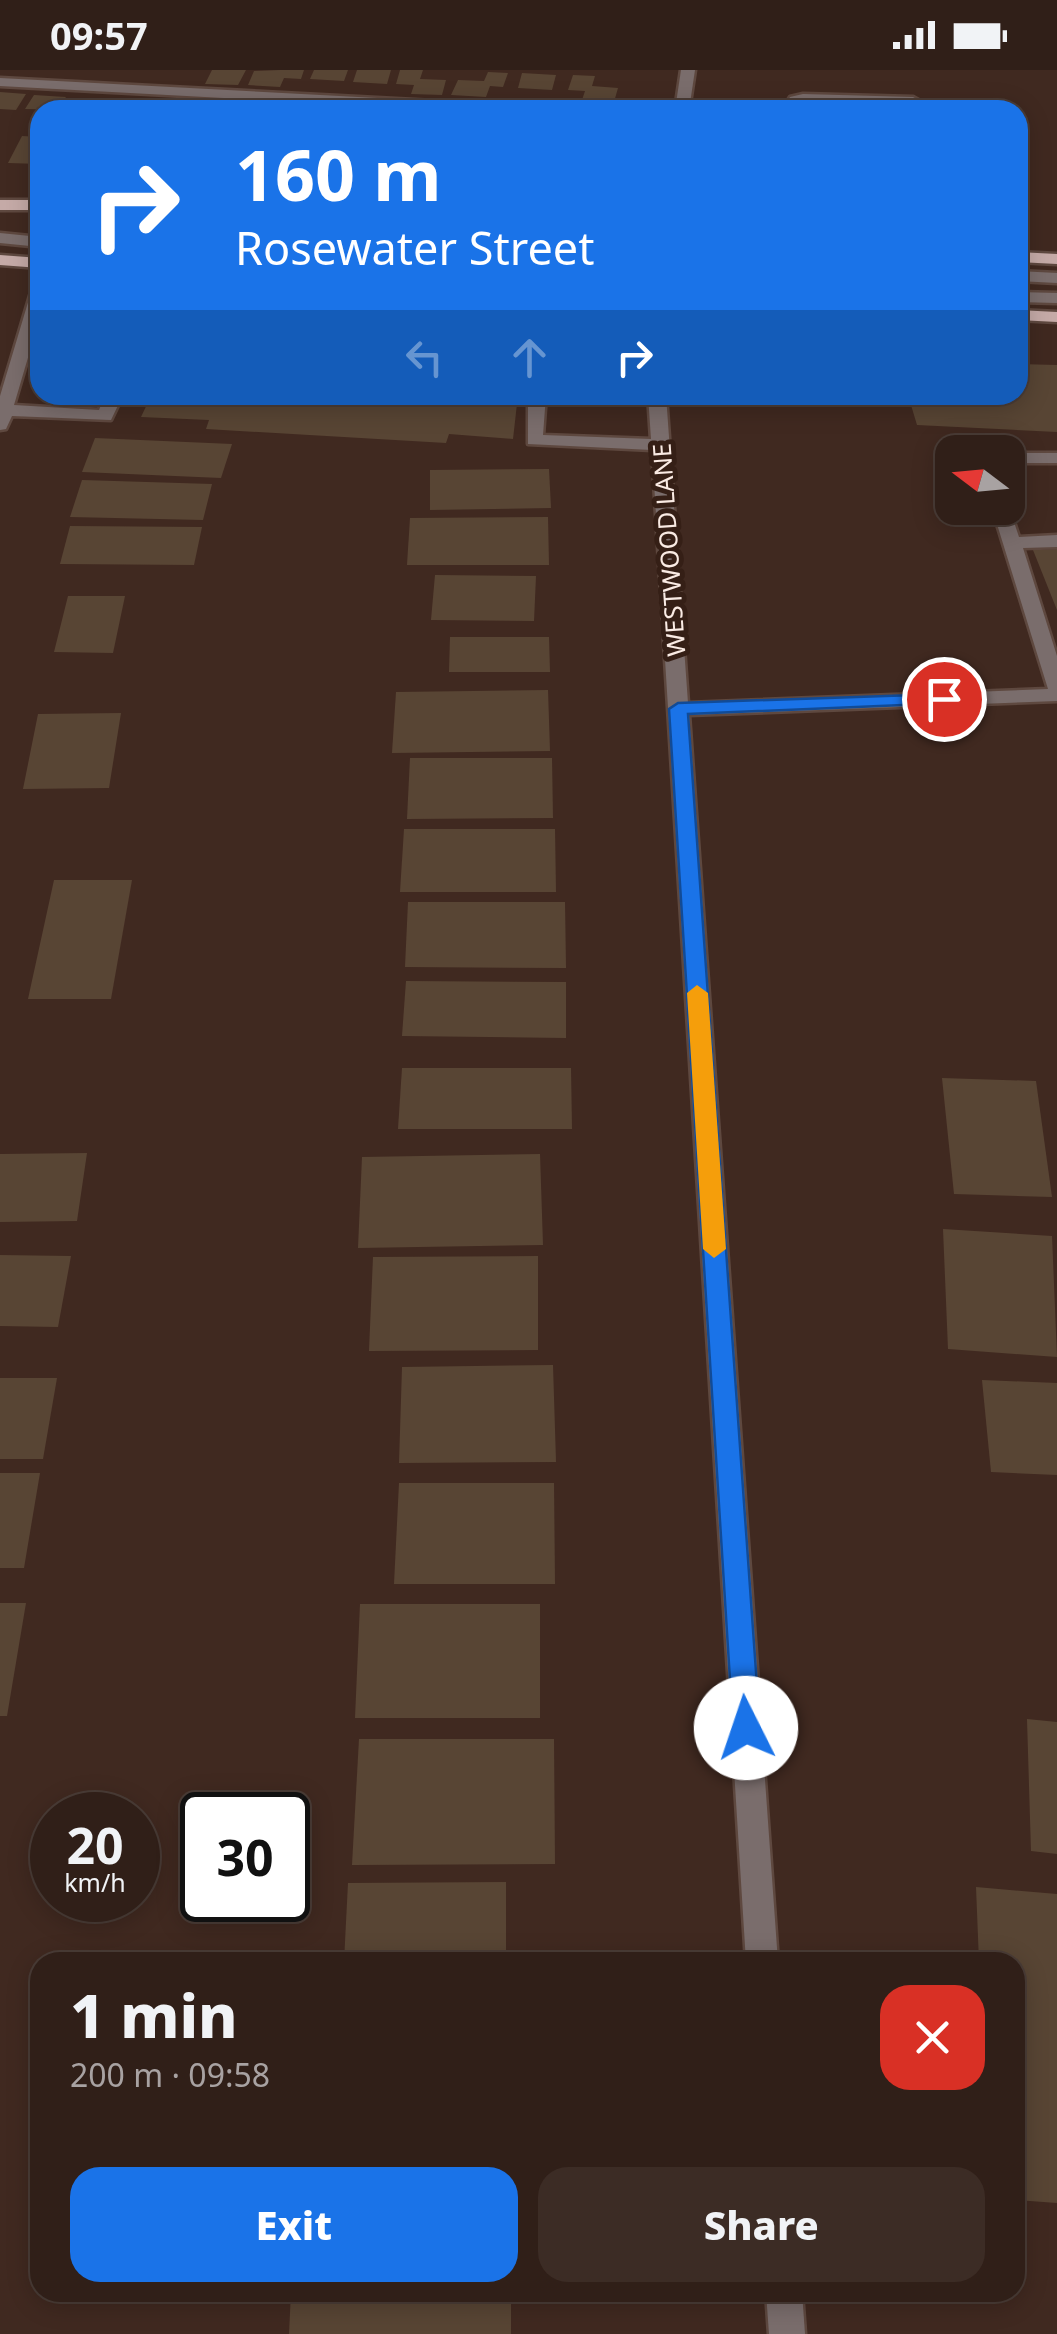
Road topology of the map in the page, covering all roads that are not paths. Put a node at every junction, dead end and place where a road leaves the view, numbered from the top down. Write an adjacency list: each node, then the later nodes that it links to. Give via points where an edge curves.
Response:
1 (688, 70): 4 (street)
2 (0, 82): 3 (street)
3 (340, 100)
4 (684, 100)
5 (795, 100): 6 (street)
6 (876, 100)
7 (0, 204): 8 (main road)
8 (30, 205)
9 (0, 229): 10 (street)
10 (30, 230)
11 (0, 238): 12 (street)
12 (30, 241)
13 (1028, 258): 14 (main road)
14 (1057, 259)
15 (0, 260): 16 (main road)
16 (30, 262)
17 (1028, 277): 18 (street)
18 (1057, 278)
19 (1028, 297): 20 (street)
20 (1057, 298)
21 (1028, 315): 22 (main road)
22 (1057, 316)
23 (30, 323): 25 (street)
24 (0, 343): 25 (street)
25 (24, 344): 29 (street)
26 (110, 405): 29 (street, via 106,416)
27 (536, 405): 30 (street, via 534,440)
28 (658, 405): 30 (street, WESTWOOD LANE)
29 (3, 408)
30 (661, 445): 37 (street, WESTWOOD LANE)
31 (1025, 458): 32 (street)
32 (1057, 458)
33 (1006, 525): 35 (street)
34 (1057, 541): 35 (street)
35 (1012, 543): 36 (street)
36 (1057, 692): 37 (street)
37 (678, 709): 38 (street, WESTWOOD LANE)
38 (761, 1952)
39 (785, 2302): 40 (street)
40 (787, 2334)

